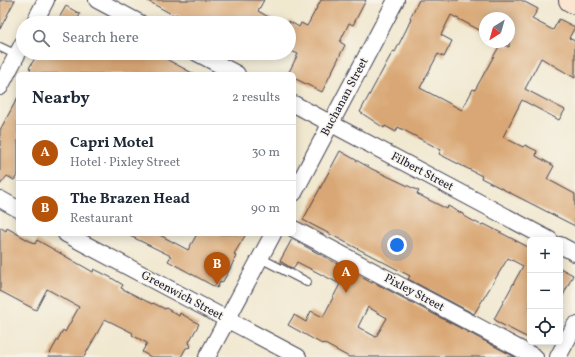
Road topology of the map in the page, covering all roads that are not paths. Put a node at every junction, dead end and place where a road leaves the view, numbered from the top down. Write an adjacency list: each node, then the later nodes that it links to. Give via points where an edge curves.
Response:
1 (46, 0): 6 (street)
2 (97, 0): 7 (street)
3 (396, 0): 15 (street, Buchanan Street)
4 (570, 0): 5 (street)
5 (575, 3)
6 (38, 16)
7 (127, 16)
8 (0, 47): 9 (lane)
9 (16, 49)
10 (16, 57): 13 (street)
11 (210, 60): 12 (street)
12 (233, 72)
13 (0, 87)
14 (296, 105): 15 (street, Filbert Street)
15 (331, 124): 16 (street, Buchanan Street); 22 (street, Filbert Street)
16 (296, 189)
17 (0, 199): 18 (street)
18 (16, 208)
19 (296, 231): 31 (street, Pixley Street)
20 (70, 236): 27 (street, Greenwich Street)
21 (271, 236): 25 (street)
22 (544, 237)
23 (563, 247): 24 (street)
24 (575, 253)
25 (260, 258): 26 (lane); 27 (street)
26 (307, 282)
27 (227, 320): 29 (street); 30 (street, Greenwich Street)
28 (575, 325): 32 (street)
29 (207, 357)
30 (298, 357)
31 (535, 357)
32 (558, 357)

